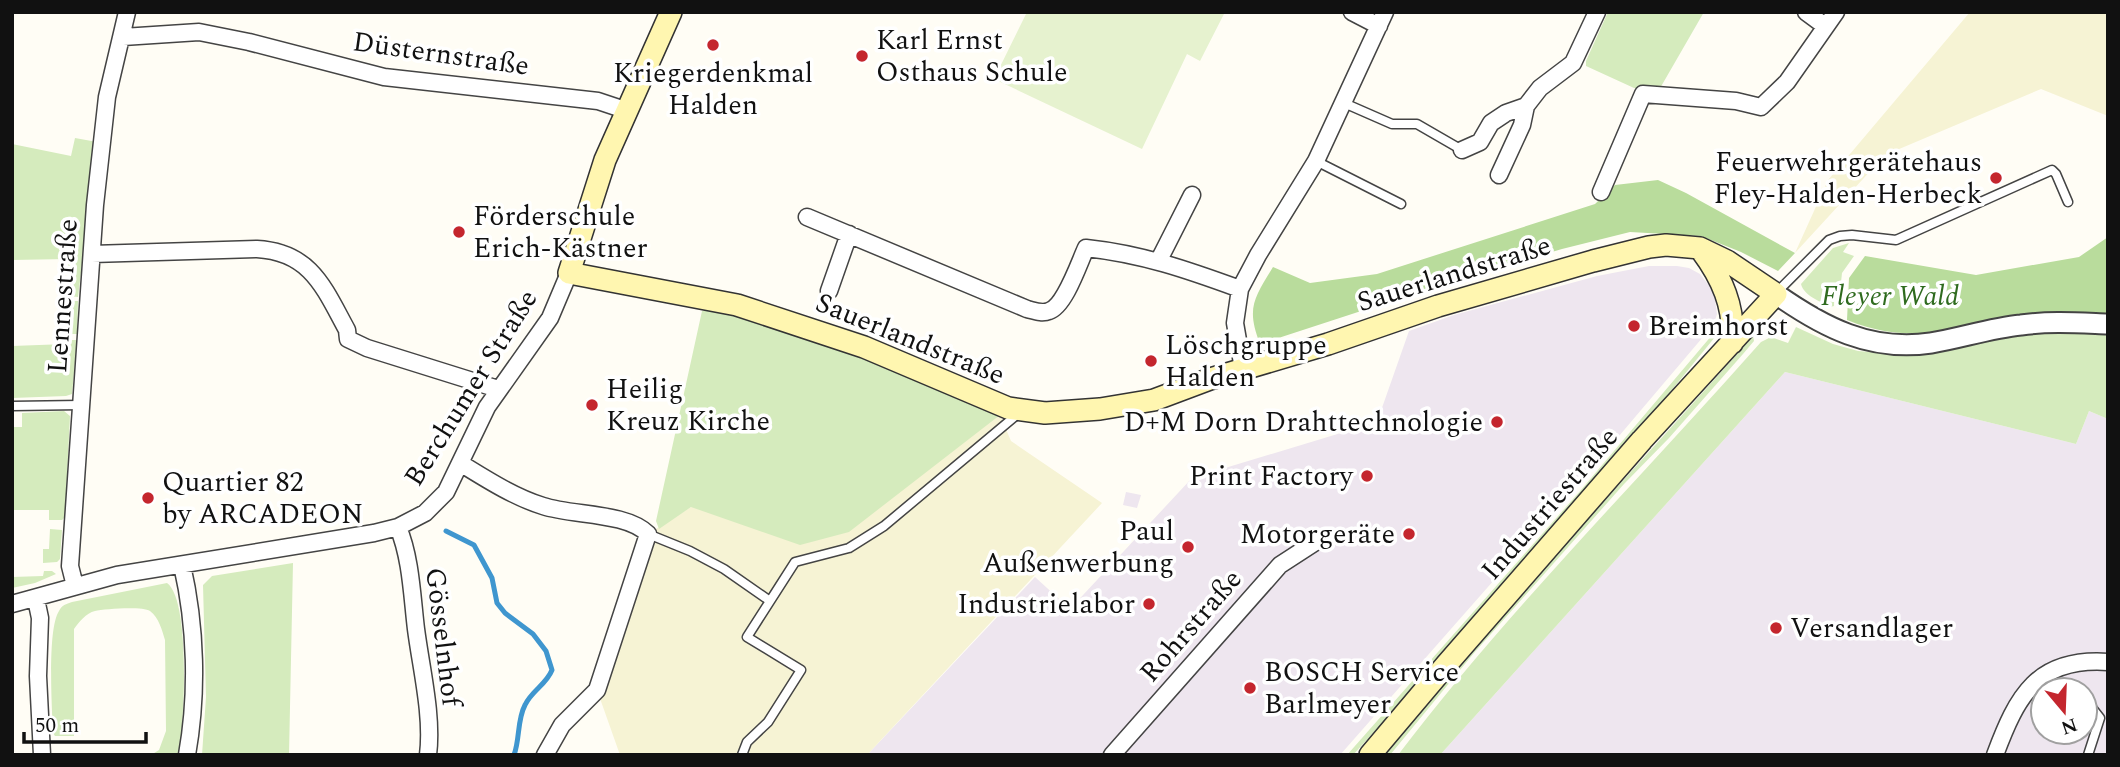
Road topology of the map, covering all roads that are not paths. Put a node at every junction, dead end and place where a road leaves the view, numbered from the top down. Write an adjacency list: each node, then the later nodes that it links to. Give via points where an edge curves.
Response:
1 (127, 12): 9 (street, Lennestraße)
2 (671, 12): 12 (main road, Berchumer Straße)
3 (1352, 12): 7 (street)
4 (1597, 12): 11 (street, via 1573,63)
5 (1806, 12): 8 (street)
6 (1836, 12): 8 (street)
7 (1382, 19): 10 (street)
8 (1825, 26): 18 (street, via 1787,82 1761,107 1643,94)
9 (123, 37): 12 (street, Düsternstraße, via 199,32 384,77 598,101); 25 (street, Lennestraße, via 107,97)
10 (1344, 103): 14 (lane, via 1392,124 1418,124); 16 (street)
11 (1526, 106): 13 (street, via 1491,122); 15 (street)
12 (628, 111): 27 (main road, Berchumer Straße, via 605,160)
13 (1480, 142): 14 (street); 15 (street)
14 (1462, 150)
15 (1508, 157): 17 (street)
16 (1316, 160): 21 (lane); 28 (street)
17 (1499, 175)
18 (1601, 192)
19 (1192, 195): 26 (street)
20 (2068, 202): 30 (lane, via 2052,170 1896,240 1840,236 1829,240)
21 (1401, 204)
22 (807, 217): 23 (street)
23 (849, 234): 26 (street, via 1042,313 1053,310 1063,298 1086,248); 29 (street)
24 (1700, 248): 30 (main road, Sauerlandstraße); 32 (main road, via 1726,291); 33 (main road, Sauerlandstraße, via 1666,245 1632,250)
25 (92, 254): 34 (street, via 257,249 287,254 321,283 348,339); 35 (street, Lennestraße)
26 (1158, 260): 28 (street)
27 (569, 273): 34 (street, Berchumer Straße, via 550,318); 37 (main road, Sauerlandstraße, via 737,305 864,346)
28 (1241, 289): 33 (street, via 1235,323)
29 (829, 291)
30 (1776, 294): 31 (street, Sauerlandstraße, via 1836,331 1890,343 1928,343 2043,322); 32 (main road, Industriestraße)
31 (2108, 324)
32 (1732, 342): 56 (main road, Industriestraße)
33 (1243, 369): 37 (main road, Sauerlandstraße, via 1133,404 1065,413)
34 (498, 389): 38 (street, Berchumer Straße)
35 (81, 405): 36 (lane); 43 (street, Lennestraße, via 70,566)
36 (12, 406)
37 (1021, 411): 45 (lane, via 884,526 849,548 795,562)
38 (460, 463): 39 (street, Berchumer Straße, via 436,503); 40 (street, via 544,507 622,521)
39 (398, 527): 42 (street, Berchumer Straße); 52 (street, Gösselnhof, via 421,667)
40 (648, 534): 45 (lane, via 724,569); 53 (street, via 597,690 562,725)
41 (1317, 541): 55 (street, Rohrstraße, via 1280,565)
42 (182, 565): 43 (street, Berchumer Straße); 51 (street, via 189,595 194,715)
43 (75, 586): 44 (street, Berchumer Straße)
44 (36, 599): 46 (street, Berchumer Straße); 50 (street)
45 (770, 601): 54 (lane, via 747,637 800,670)
46 (12, 604)
47 (2108, 662): 48 (street, via 2079,662)
48 (2042, 676)
49 (2029, 689): 57 (street, via 2018,701)
50 (42, 755)
51 (187, 755)
52 (428, 755)
53 (545, 755)
54 (742, 755)
55 (1112, 755)
56 (1370, 755)
57 (1995, 755)

